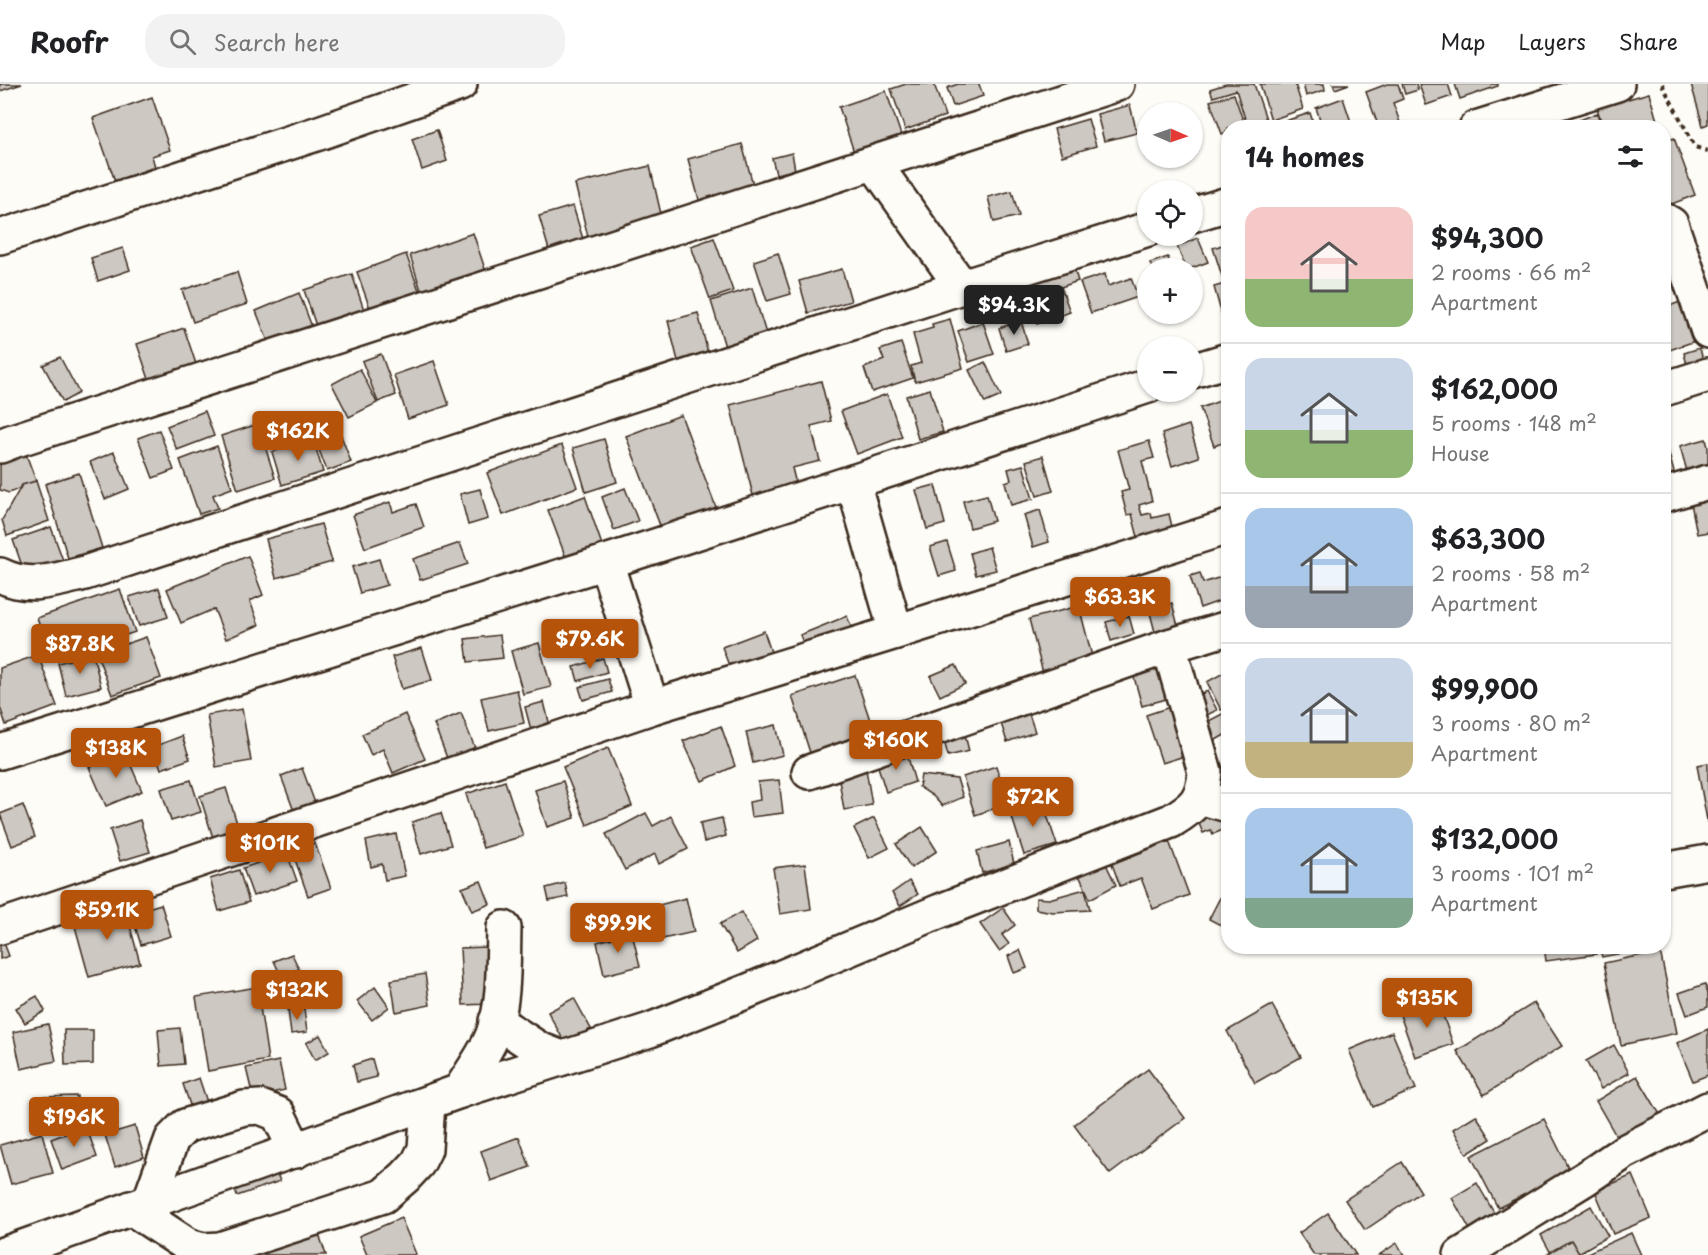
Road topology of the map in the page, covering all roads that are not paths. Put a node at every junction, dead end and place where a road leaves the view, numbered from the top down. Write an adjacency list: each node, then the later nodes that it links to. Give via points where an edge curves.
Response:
1 (460, 84): 11 (street)
2 (1117, 84): 6 (street)
3 (1617, 84): 4 (street)
4 (1583, 89): 5 (street)
5 (1498, 120)
6 (874, 163): 12 (street); 19 (street)
7 (1221, 206): 8 (street)
8 (1203, 212)
9 (1671, 224): 13 (street)
10 (1137, 233): 12 (street)
11 (0, 237)
12 (962, 287): 25 (street, via 85,573 34,584)
13 (1708, 331)
14 (1221, 362): 15 (street)
15 (1203, 368)
16 (1708, 375): 17 (street)
17 (1671, 387)
18 (1137, 390): 20 (street)
19 (0, 446)
20 (853, 482): 24 (street); 27 (street)
21 (1708, 482): 22 (street)
22 (1671, 493)
23 (1221, 529): 27 (street)
24 (606, 562): 29 (street); 30 (street)
25 (0, 575)
26 (1221, 629): 28 (street)
27 (896, 632): 29 (street)
28 (1169, 646): 31 (street); 32 (street, via 1201,752 1204,788)
29 (652, 707): 35 (street)
30 (0, 752)
31 (809, 772)
32 (1214, 801): 38 (street, via 1196,804 1172,820 650,1030)
33 (1708, 862): 34 (street)
34 (1671, 869)
35 (0, 927)
36 (504, 928): 37 (street)
37 (496, 1021): 38 (street, via 539,1049); 39 (street)
38 (562, 1058): 39 (street)
39 (460, 1091): 40 (street)
40 (428, 1103): 42 (street); 43 (street, via 425,1149 418,1163 383,1196 220,1249 203,1250 189,1246)
41 (1708, 1109): 45 (street, via 1624,1152)
42 (296, 1150): 43 (street); 43 (street, via 278,1114 260,1107 185,1126 172,1138)
43 (140, 1205): 44 (street)
44 (1, 1255)
45 (1461, 1255)

